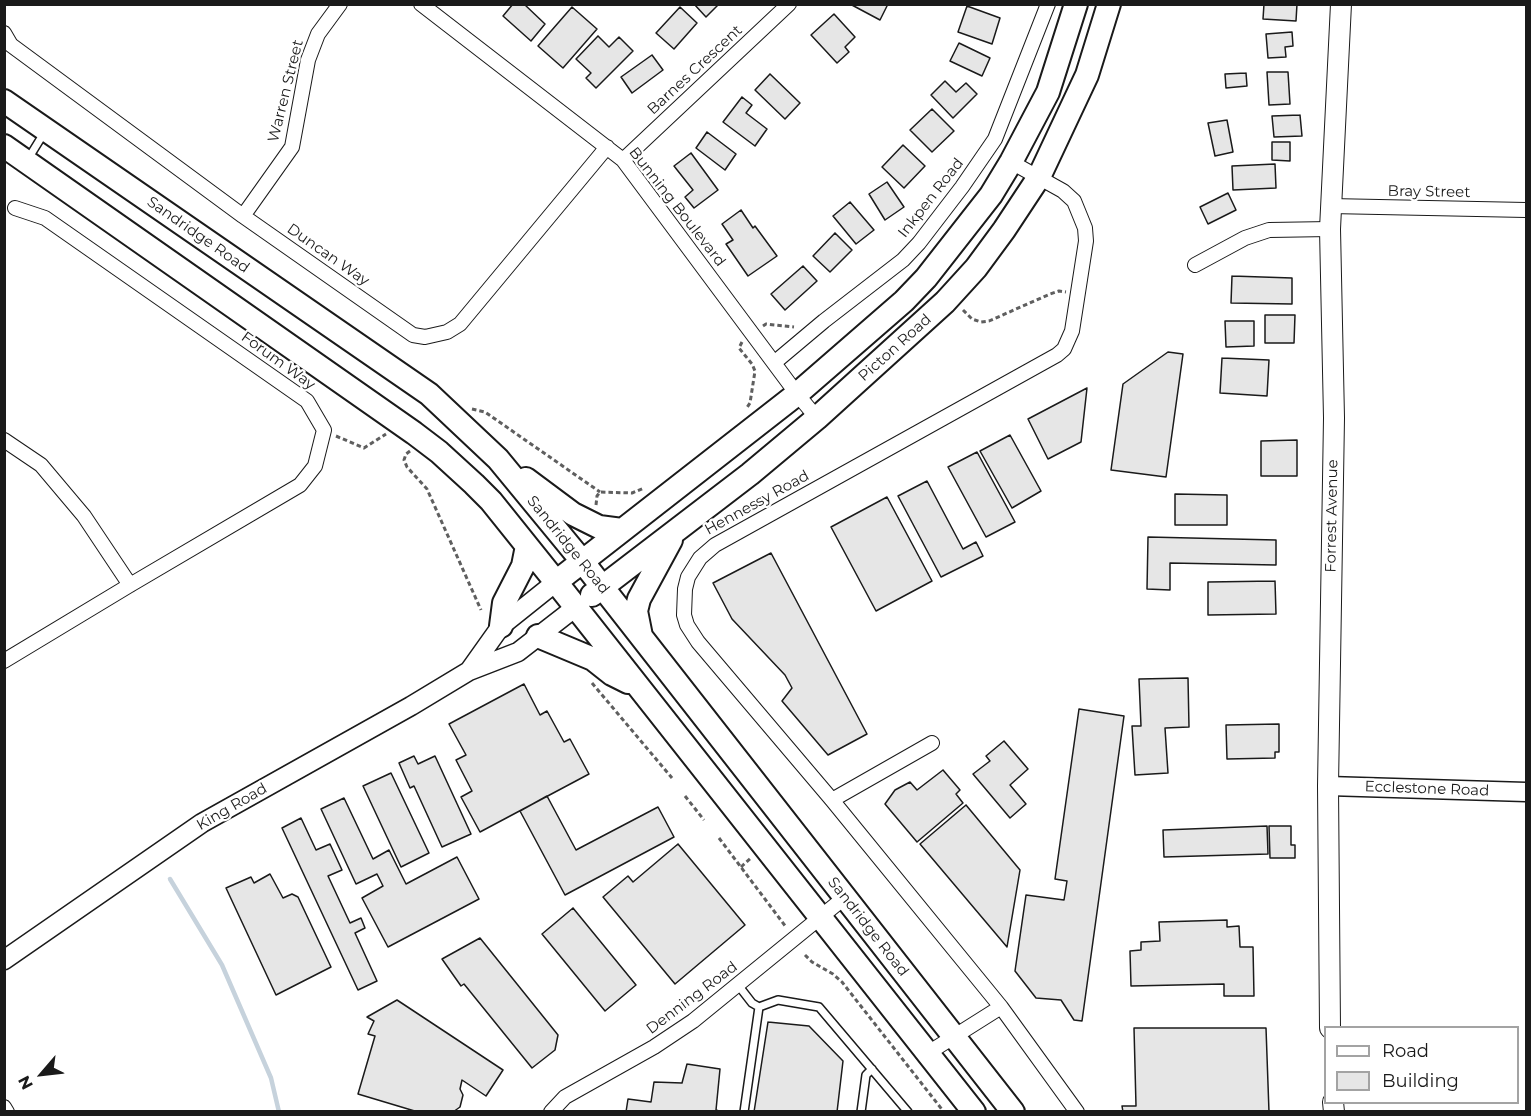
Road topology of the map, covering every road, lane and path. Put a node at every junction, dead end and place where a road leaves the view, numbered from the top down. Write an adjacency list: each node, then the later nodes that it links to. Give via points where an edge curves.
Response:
1 (340, 4): 20 (street, Warren Street, via 318,34 308,60 292,147)
2 (421, 4): 12 (street, Bunning Boulevard)
3 (789, 4): 13 (street, Barnes Crescent)
4 (1048, 4): 28 (street, Inkpen Road, via 995,139 962,187 903,260)
5 (1076, 4): 15 (main road, Picton Road, via 1048,92)
6 (1109, 4): 16 (main road, Picton Road, via 1087,75)
7 (1341, 4): 17 (main road, Forrest Avenue)
8 (4, 33): 20 (street, Duncan Way, via 11,45)
9 (4, 101): 10 (main road, Sandridge Road)
10 (46, 130): 14 (lane); 37 (main road, Sandridge Road, via 429,394)
11 (4, 146): 14 (main road, Sandridge Road)
12 (607, 147): 13 (street, Bunning Boulevard); 20 (street, Duncan Way, via 460,324 436,336 413,334)
13 (624, 160): 28 (street, Bunning Boulevard)
14 (27, 162): 43 (main road, Sandridge Road, via 439,452 491,501)
15 (1011, 162): 16 (street, Hennessy Road); 29 (main road, Picton Road, via 991,195 926,278)
16 (1039, 177): 32 (main road, Picton Road, via 976,268); 62 (street, Hennessy Road, via 1074,201 1085,228 1072,331 1064,349 715,545 700,558 688,577 684,615 692,634)
17 (1330, 206): 19 (street, Bray Street); 21 (main road, Forrest Avenue)
18 (15, 208): 33 (street, Forum Way, via 45,218 308,400)
19 (1527, 210)
20 (243, 216)
21 (1330, 229): 22 (street, via 1269,230 1245,238); 59 (main road, Forrest Avenue, via 1334,418)
22 (1195, 265)
23 (1067, 293): 24 (path, via 1050,294 981,322)
24 (958, 305)
25 (761, 326): 26 (path)
26 (799, 326)
27 (744, 340): 31 (path, via 739,348 755,371 750,404)
28 (774, 363): 29 (street, Bunning Boulevard)
29 (797, 394): 32 (street, Bunning Boulevard); 41 (main road, Picton Road)
30 (471, 408): 39 (path, via 485,412)
31 (738, 416)
32 (817, 418): 42 (main road, Picton Road)
33 (324, 430): 34 (path, via 364,448); 46 (street, via 315,466 300,485)
34 (389, 432)
35 (4, 440): 46 (street, via 41,465 84,516)
36 (404, 443): 49 (path, via 413,448 404,460 407,467 427,489)
37 (498, 459): 41 (main road, via 573,514 598,527); 44 (main road, Sandridge Road)
38 (646, 487): 39 (path, via 632,493)
39 (600, 492): 40 (path)
40 (596, 506)
41 (622, 530): 44 (main road, Picton Road)
42 (676, 531): 47 (main road, Picton Road); 52 (main road, via 639,599 636,611)
43 (527, 546): 45 (main road, Sandridge Road); 50 (main road, via 524,566 504,603)
44 (582, 561): 45 (main road, Picton Road); 47 (main road, Sandridge Road)
45 (556, 582): 48 (main road, Sandridge Road); 50 (street, King Road)
46 (129, 585): 53 (street)
47 (602, 587): 48 (main road, Picton Road); 52 (main road, Sandridge Road)
48 (576, 607): 51 (street, King Road); 56 (main road, Sandridge Road)
49 (481, 610)
50 (501, 626): 54 (street, King Road)
51 (538, 636): 54 (street, King Road, via 518,652); 56 (main road, via 593,659)
52 (640, 636): 67 (main road, Sandridge Road)
53 (4, 661)
54 (469, 670): 71 (street, King Road, via 202,823)
55 (586, 676): 58 (path)
56 (640, 688): 68 (main road, Sandridge Road)
57 (932, 743): 62 (street)
58 (672, 778)
59 (1328, 786): 60 (street, Ecclestone Road); 75 (main road, Forrest Avenue)
60 (1527, 792)
61 (685, 796): 63 (path)
62 (832, 800): 74 (street, Hennessy Road)
63 (704, 820)
64 (719, 838): 66 (path)
65 (751, 858): 66 (path)
66 (741, 867): 69 (path)
67 (844, 898): 68 (street, Denning Road); 76 (main road, Sandridge Road)
68 (820, 918): 72 (street, Denning Road); 77 (main road, Sandridge Road)
69 (786, 927)
70 (805, 955): 86 (path, via 842,982)
71 (4, 960)
72 (738, 986): 73 (lane); 82 (street, Denning Road, via 654,1047 565,1097)
73 (759, 1007): 78 (lane, via 778,1000 819,1007); 83 (lane)
74 (1001, 1007): 76 (street); 88 (street, Hennessy Road)
75 (1330, 1026)
76 (954, 1035): 77 (street); 87 (main road, Sandridge Road)
77 (928, 1053): 80 (main road, Sandridge Road)
78 (872, 1069): 84 (lane, via 866,1075); 85 (lane)
79 (4, 1107): 81 (street)
80 (970, 1110)
81 (7, 1112)
82 (551, 1112)
83 (744, 1112)
84 (861, 1112)
85 (908, 1112)
86 (944, 1112)
87 (1013, 1112)
88 (1077, 1112)

